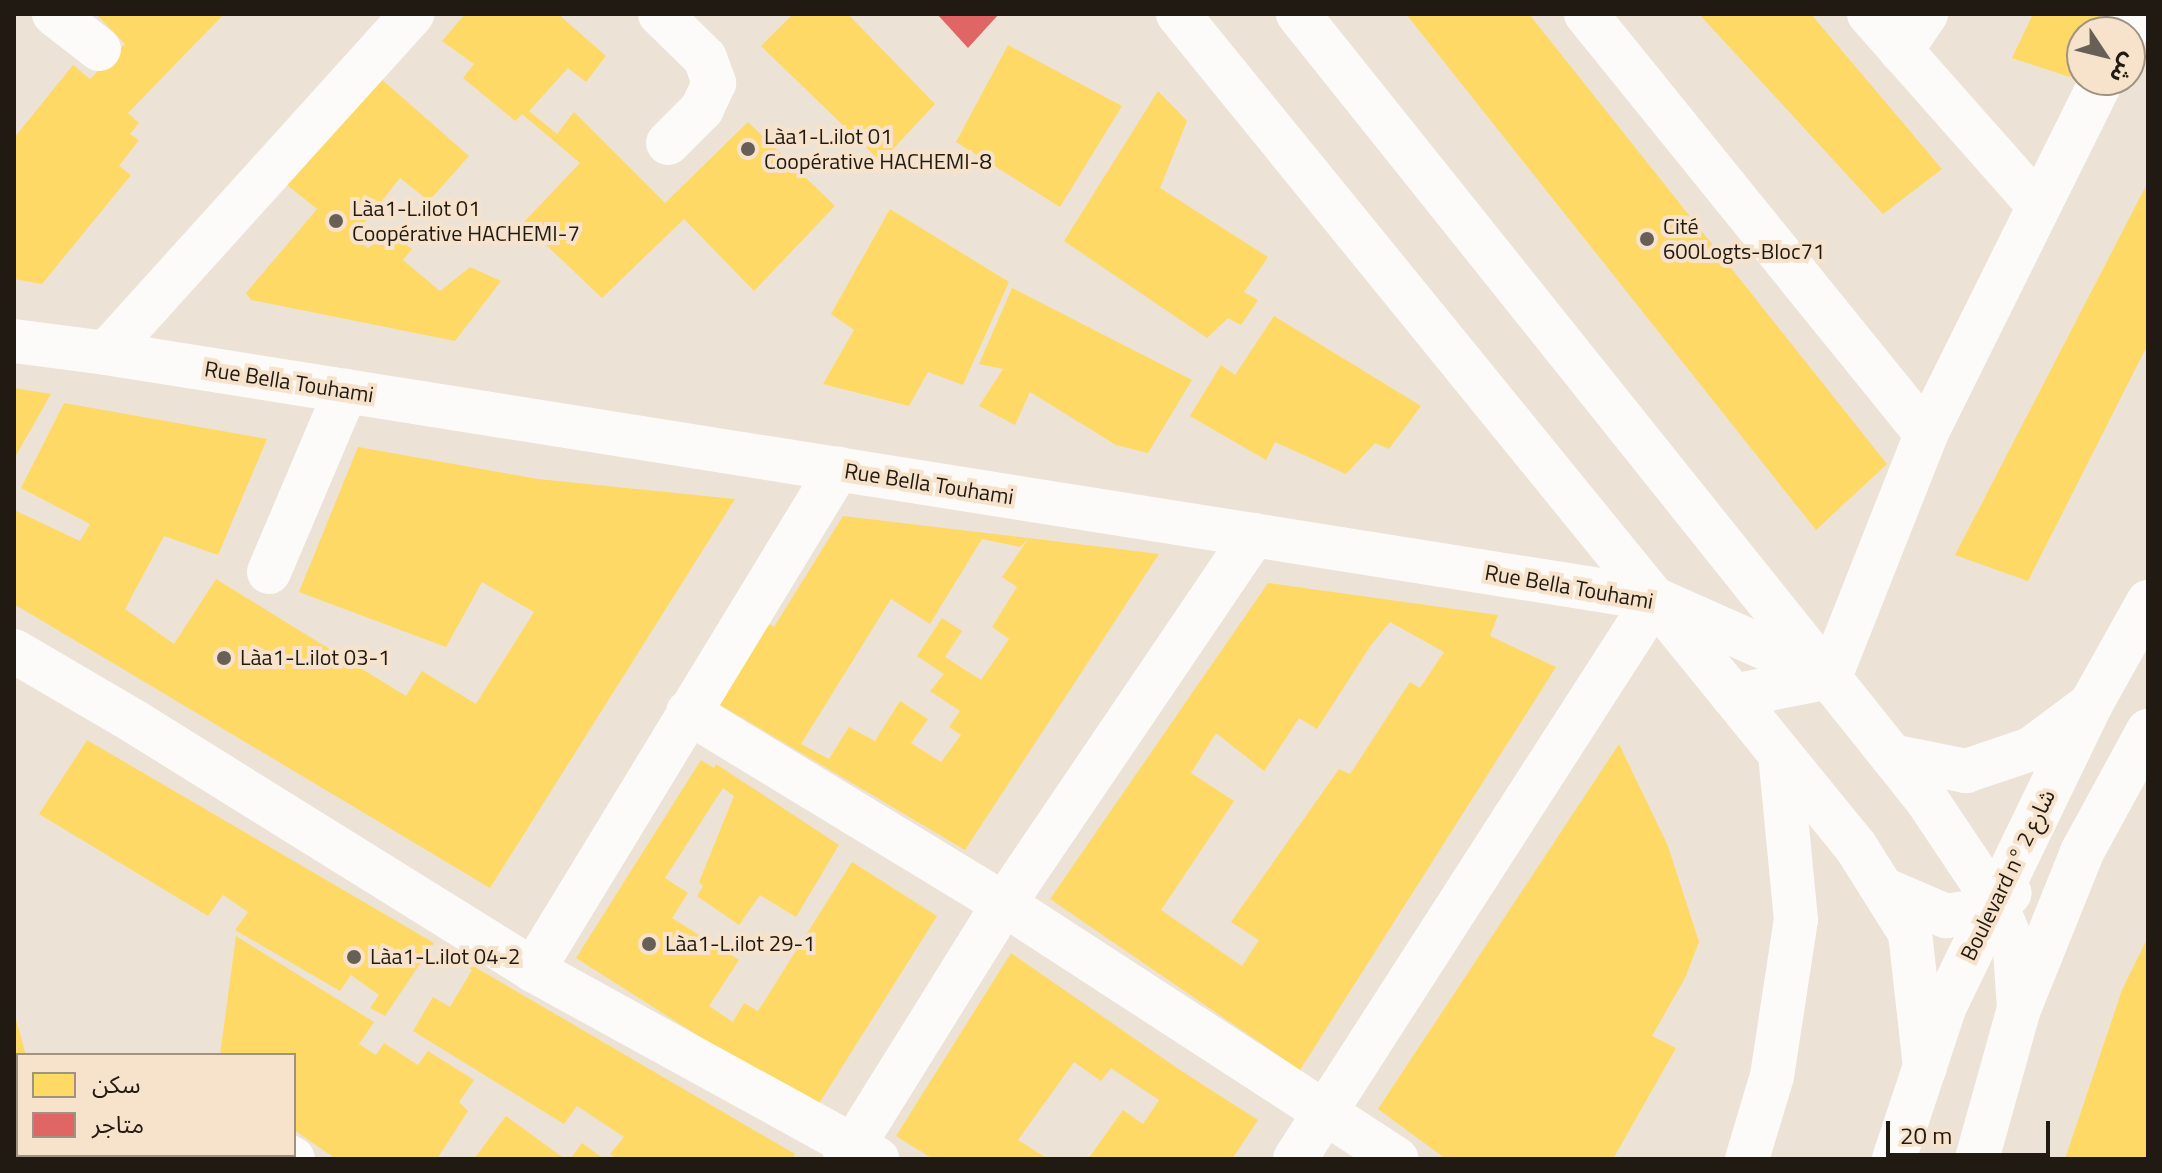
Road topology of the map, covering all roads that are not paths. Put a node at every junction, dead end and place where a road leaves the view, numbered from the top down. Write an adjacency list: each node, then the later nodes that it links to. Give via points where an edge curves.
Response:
1 (54, 14): 9 (street)
2 (660, 14): 12 (street, via 705,58 714,83 702,109)
3 (1178, 14): 21 (street)
4 (1298, 14): 24 (street)
5 (1586, 14): 17 (street)
6 (1869, 14): 10 (street)
7 (1926, 14): 10 (street)
8 (409, 15): 15 (street)
9 (99, 49)
10 (1901, 51): 13 (street)
11 (2094, 96): 13 (street)
12 (668, 143)
13 (2039, 206): 17 (street)
14 (14, 341): 15 (street, Rue Bella Touhami)
15 (106, 353): 16 (street, Rue Bella Touhami)
16 (346, 391): 18 (street, Rue Bella Touhami); 20 (street)
17 (1926, 434): 24 (street)
18 (838, 469): 19 (street, Rue Bella Touhami); 27 (street)
19 (1254, 535): 21 (street, Rue Bella Touhami); 34 (street)
20 (269, 572)
21 (1655, 599): 24 (street, Rue Bella Touhami); 25 (street); 38 (street)
22 (2148, 602): 26 (street, Boulevard n° شارع 2)
23 (14, 651): 35 (street)
24 (1830, 677): 25 (street); 30 (street)
25 (1733, 696): 29 (street)
26 (2091, 704): 30 (street, via 2031,749 1966,771); 33 (street, Boulevard n° شارع 2)
27 (688, 712): 34 (street); 35 (street)
28 (2148, 731): 31 (street)
29 (1780, 754): 32 (street, via 1856,847); 42 (street, via 1796,920 1772,1076)
30 (1892, 756): 33 (street)
31 (2082, 852): 33 (street); 36 (street)
32 (1883, 889): 33 (street, via 1946,916); 37 (street, via 1910,933)
33 (1995, 902): 36 (street, via 2015,950); 37 (street, Boulevard n° شارع 2, via 1945,1006)
34 (1004, 904): 38 (street); 39 (street)
35 (533, 970): 39 (street)
36 (2019, 1009): 44 (street)
37 (1925, 1067): 43 (street, Boulevard n° شارع 2)
38 (1325, 1114): 40 (street); 41 (street)
39 (858, 1154)
40 (1295, 1159)
41 (1396, 1159)
42 (1747, 1159)
43 (1894, 1159)
44 (1977, 1159)

